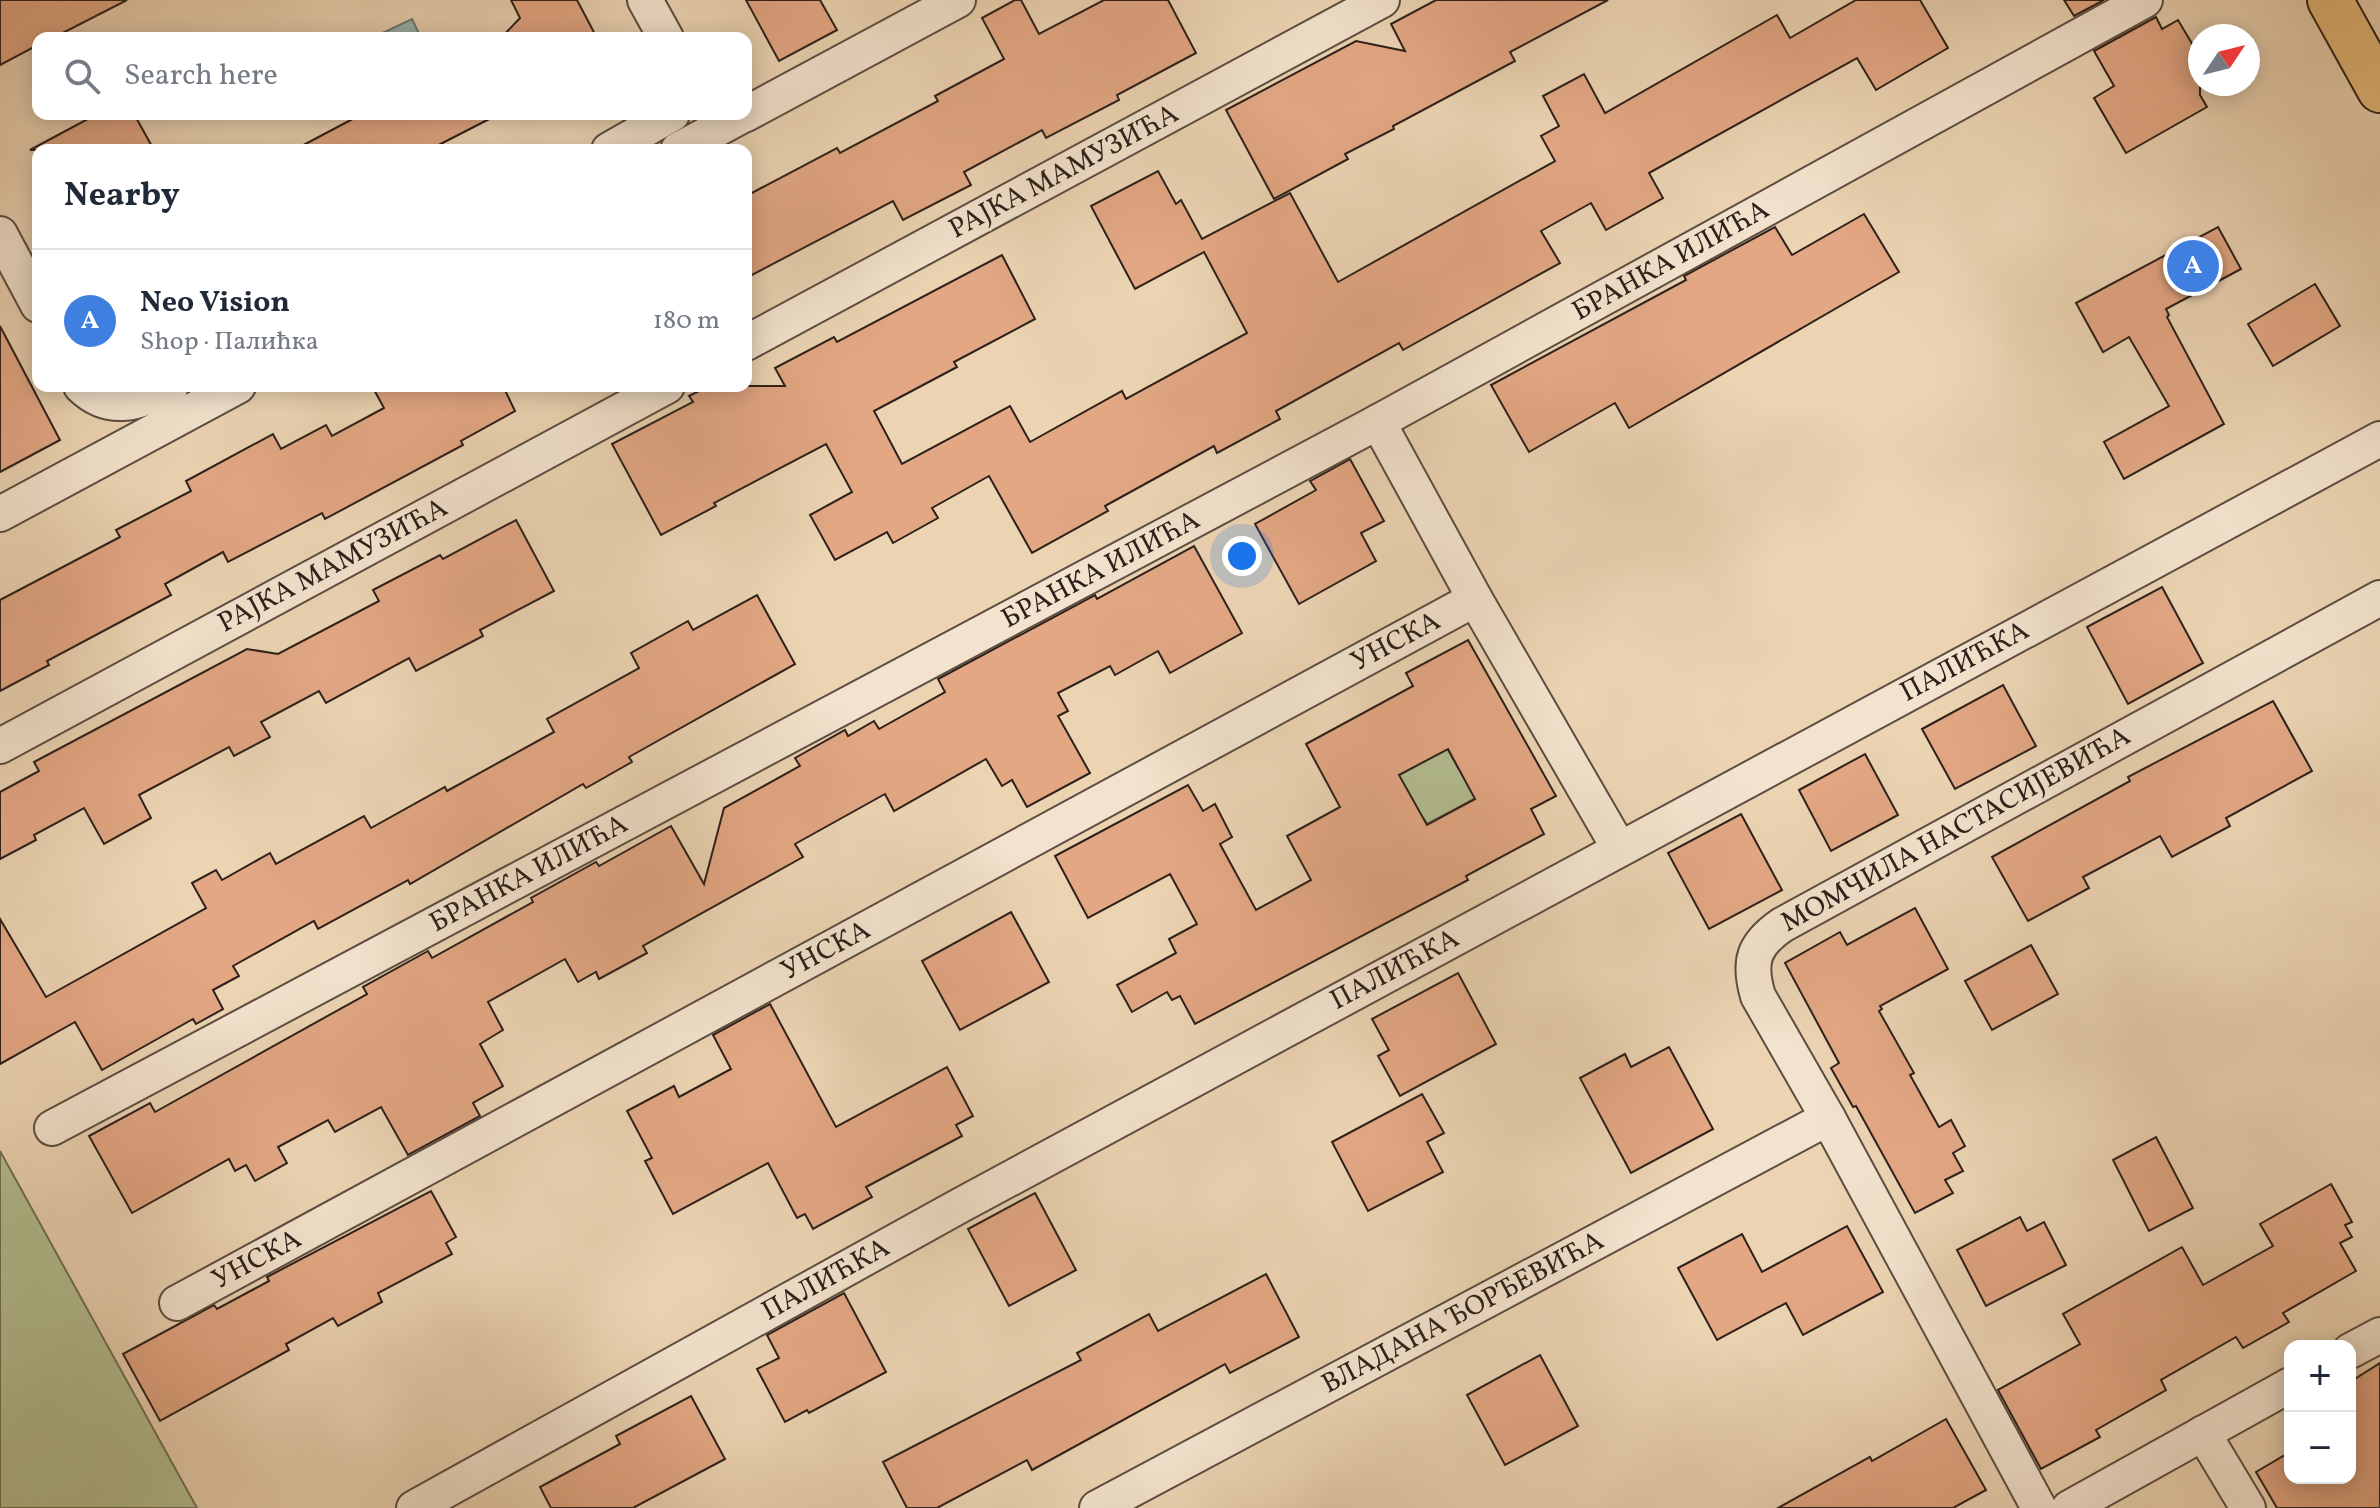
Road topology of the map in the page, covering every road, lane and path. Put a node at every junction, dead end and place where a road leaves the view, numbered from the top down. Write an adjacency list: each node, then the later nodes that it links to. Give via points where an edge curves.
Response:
1 (645, 0): 6 (street)
2 (958, 0): 8 (street)
3 (1382, 0): 15 (street, РАЈКА МАМУЗИЋА)
4 (2145, 0): 20 (street, БРАНКА ИЛИЋА)
5 (2330, 0): 7 (main road)
6 (663, 32)
7 (2380, 90)
8 (752, 111)
9 (662, 120): 11 (street)
10 (735, 120): 12 (street)
11 (620, 144)
12 (689, 144)
13 (0, 234): 14 (street)
14 (32, 294)
15 (752, 340)
16 (89, 392): 17 (street, via 99,400 120,403 143,401)
17 (160, 392)
18 (227, 392): 22 (street)
19 (656, 392): 25 (street, РАЈКА МАМУЗИЋА)
20 (1378, 422): 24 (street, УНСКА); 28 (street, БРАНКА ИЛИЋА)
21 (2380, 439): 26 (street, ПАЛИЋКА)
22 (0, 514)
23 (2380, 598): 27 (street, МОМЧИЛА НАСТАСИЈЕВИЋА, via 1767,935 1753,965 1758,996)
24 (1475, 599): 26 (street, УНСКА); 29 (street, УНСКА)
25 (0, 746)
26 (1619, 848): 34 (street, ПАЛИЋКА)
27 (1828, 1118): 35 (street, ВЛАДАНА ЂОРЂЕВИЋА); 36 (street, МОМЧИЛА НАСТАСИЈЕВИЋА)
28 (52, 1128)
29 (177, 1303)
30 (2380, 1335): 31 (street)
31 (2356, 1348)
32 (2284, 1388): 33 (street)
33 (2203, 1433): 37 (street); 38 (street)
34 (414, 1508)
35 (1097, 1508)
36 (2039, 1508)
37 (2069, 1508)
38 (2248, 1508)

